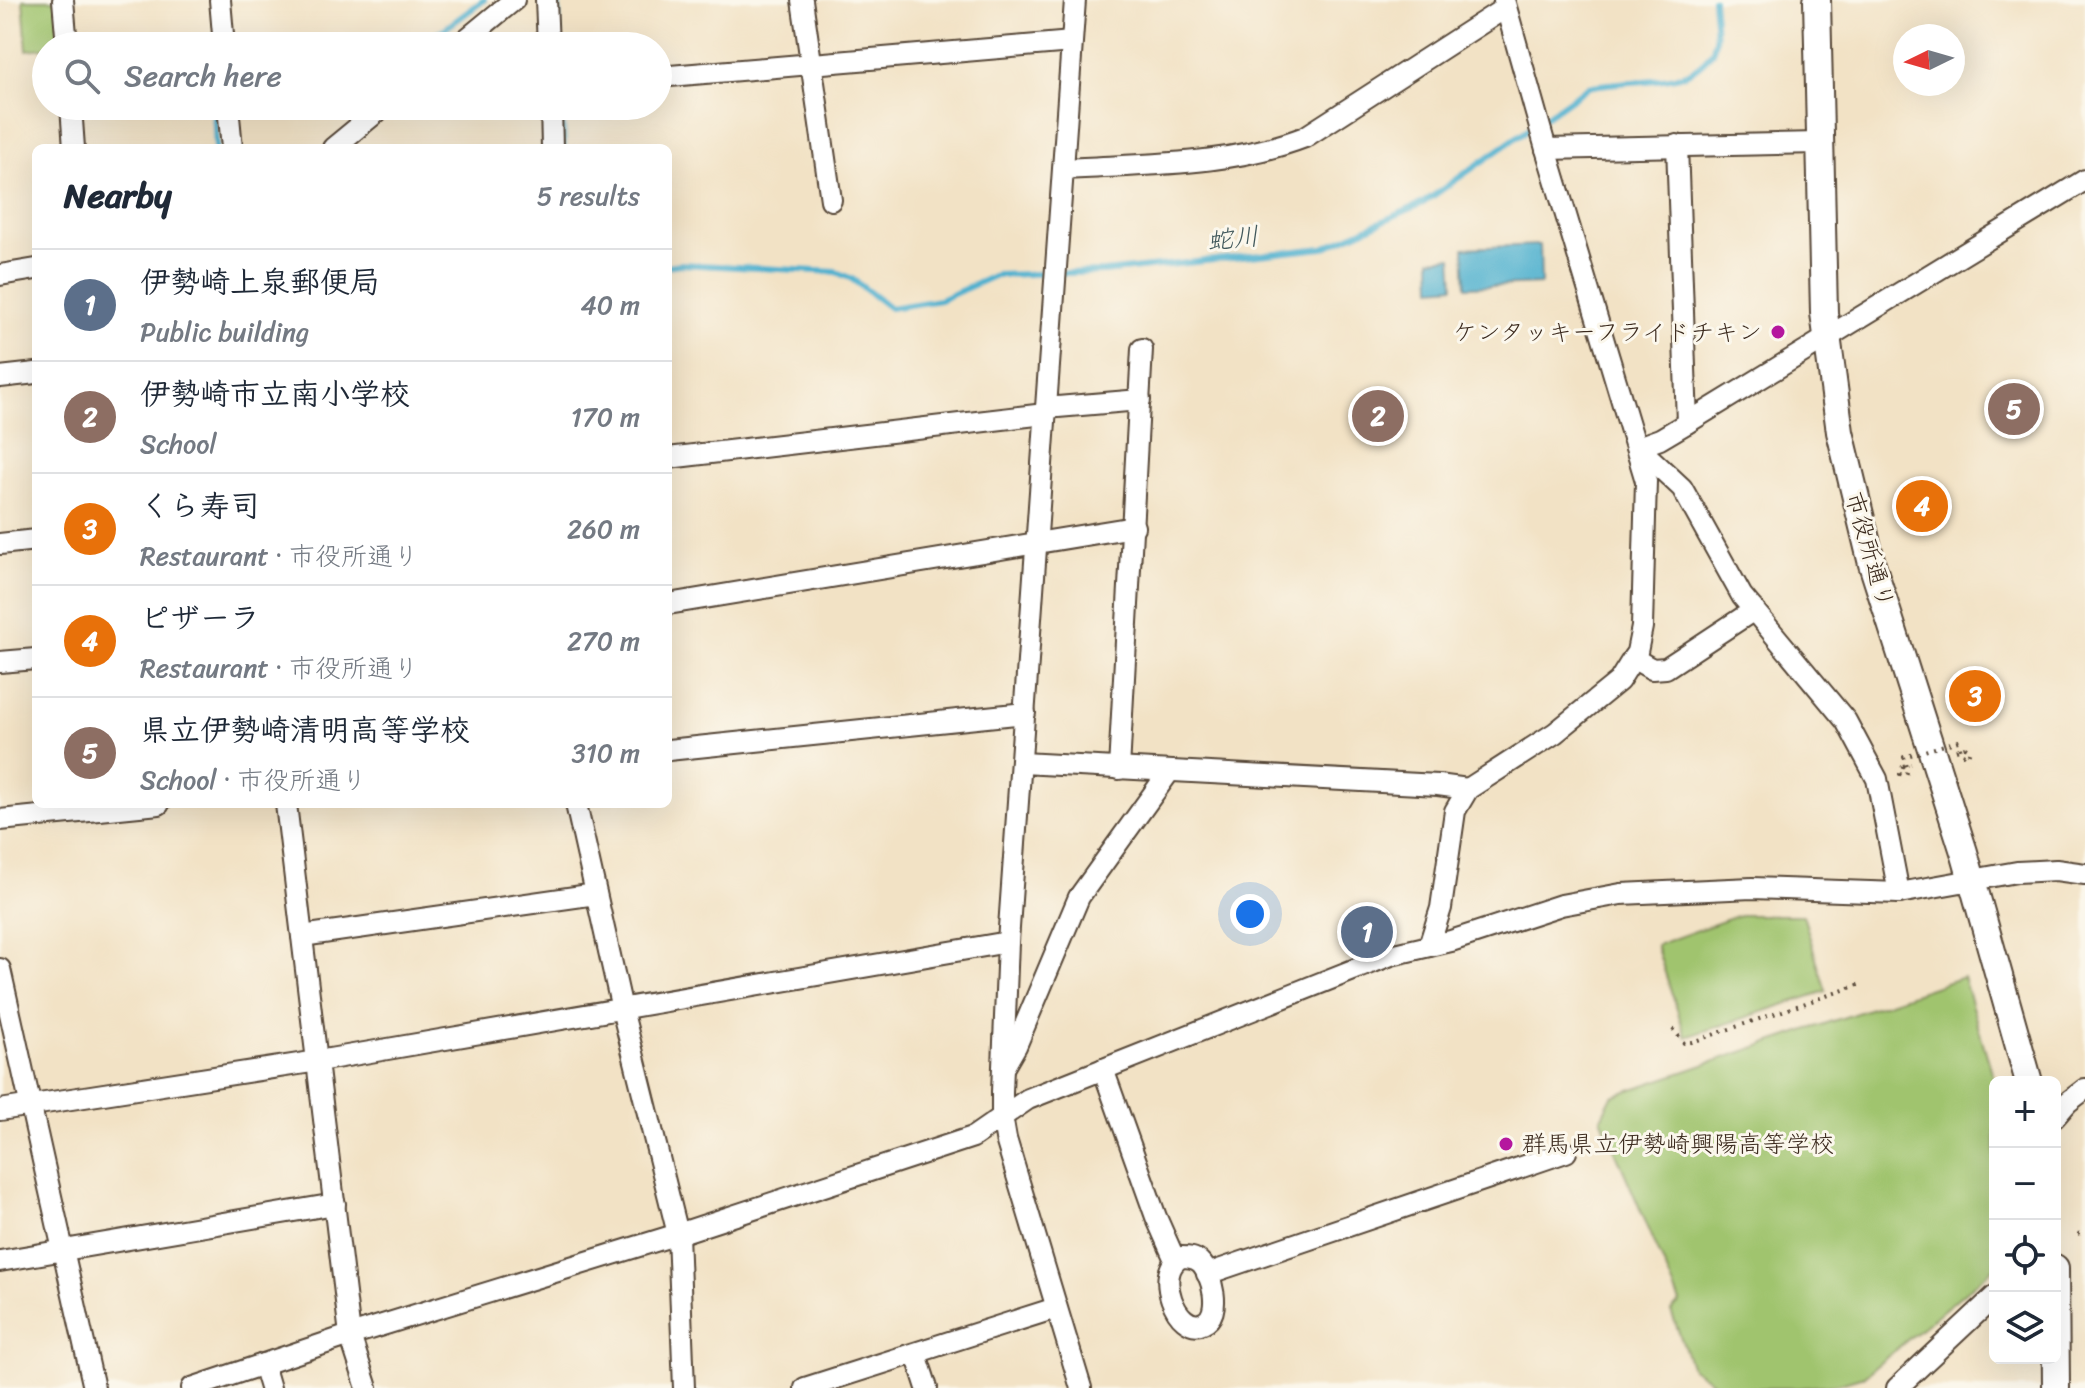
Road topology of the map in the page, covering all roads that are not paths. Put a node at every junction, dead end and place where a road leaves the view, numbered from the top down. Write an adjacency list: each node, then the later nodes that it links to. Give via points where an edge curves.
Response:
1 (63, 0): 9 (street)
2 (220, 0): 10 (street)
3 (514, 0): 11 (street)
4 (546, 0): 12 (street)
5 (802, 0): 14 (street)
6 (1075, 0): 13 (street)
7 (1817, 0): 21 (main road, 市役所通り)
8 (1505, 4): 20 (street); 27 (street, via 1305,137 1190,161)
9 (66, 32)
10 (223, 32)
11 (475, 32)
12 (547, 32)
13 (1072, 42): 14 (street); 27 (street)
14 (811, 64): 15 (street); 29 (street)
15 (672, 76)
16 (72, 120): 22 (street)
17 (229, 120): 23 (street)
18 (367, 120): 24 (street)
19 (551, 120): 25 (street)
20 (1544, 142): 26 (street); 39 (street)
21 (1820, 143): 26 (street); 32 (main road, 市役所通り)
22 (74, 144)
23 (232, 144)
24 (338, 144)
25 (552, 144)
26 (1677, 145): 38 (street)
27 (1065, 169): 37 (street)
28 (2085, 180): 32 (street)
29 (831, 200)
30 (32, 270): 31 (street)
31 (0, 275)
32 (1826, 339): 38 (street); 61 (main road, 市役所通り, via 1857,513)
33 (1142, 349): 36 (street)
34 (32, 373): 35 (street)
35 (0, 377)
36 (1140, 400): 37 (street); 41 (street)
37 (1046, 411): 40 (street); 43 (street)
38 (1687, 423): 39 (street)
39 (1638, 447): 46 (street, via 1682,488); 47 (street, via 1647,498 1642,627)
40 (672, 458)
41 (1134, 527): 43 (street); 53 (street)
42 (32, 540): 44 (street)
43 (1038, 543): 45 (street); 50 (street)
44 (0, 544)
45 (672, 603)
46 (1754, 610): 47 (street, via 1666,668 1652,669); 62 (street, via 1846,721 1873,771)
47 (1633, 658): 55 (street, via 1603,696)
48 (32, 659): 49 (street)
49 (0, 662)
50 (1025, 713): 51 (street); 52 (street)
51 (672, 750)
52 (1022, 763): 53 (street); 65 (street)
53 (1119, 769): 54 (street)
54 (1169, 772): 55 (street); 70 (street, via 1079,897)
55 (1468, 789): 66 (street, via 1455,811 1441,908)
56 (119, 808): 59 (street)
57 (286, 808): 64 (street)
58 (577, 808): 63 (street)
59 (0, 820)
60 (2085, 874): 61 (street, via 2040,870)
61 (1972, 881): 62 (street); 72 (main road, 市役所通り)
62 (1899, 893): 66 (street, via 1752,888 1621,894 1561,905)
63 (596, 894): 64 (street); 68 (street)
64 (302, 936): 69 (street)
65 (1008, 942): 68 (street); 70 (street)
66 (1429, 946): 71 (street, via 1391,955)
67 (0, 969): 74 (street)
68 (622, 1009): 69 (street); 80 (street)
69 (318, 1061): 74 (street); 79 (street)
70 (1003, 1068): 77 (street)
71 (1103, 1069): 77 (street, via 1028,1099); 82 (street)
72 (2027, 1076)
73 (2085, 1089): 76 (street)
74 (31, 1106): 75 (street); 81 (street)
75 (0, 1110)
76 (2061, 1110)
77 (1002, 1116): 80 (street, via 973,1137); 87 (street)
78 (1566, 1152): 84 (street)
79 (335, 1204): 81 (street); 88 (street)
80 (678, 1234): 88 (street); 95 (street)
81 (61, 1250): 83 (street); 91 (street)
82 (1175, 1260): 84 (street, via 1195,1259); 84 (street, via 1167,1271 1168,1285 1180,1318 1191,1324 1203,1323 1215,1309)
83 (0, 1261)
84 (1207, 1274)
85 (2055, 1292): 100 (main road)
86 (1989, 1302): 99 (street)
87 (1056, 1308): 89 (street); 98 (street)
88 (350, 1335): 90 (street); 94 (street)
89 (916, 1354): 96 (street); 97 (street)
90 (263, 1364): 92 (street); 93 (street)
91 (94, 1388)
92 (192, 1388)
93 (270, 1388)
94 (367, 1388)
95 (684, 1388)
96 (805, 1388)
97 (927, 1388)
98 (1081, 1388)
99 (1897, 1388)
100 (2056, 1388)

